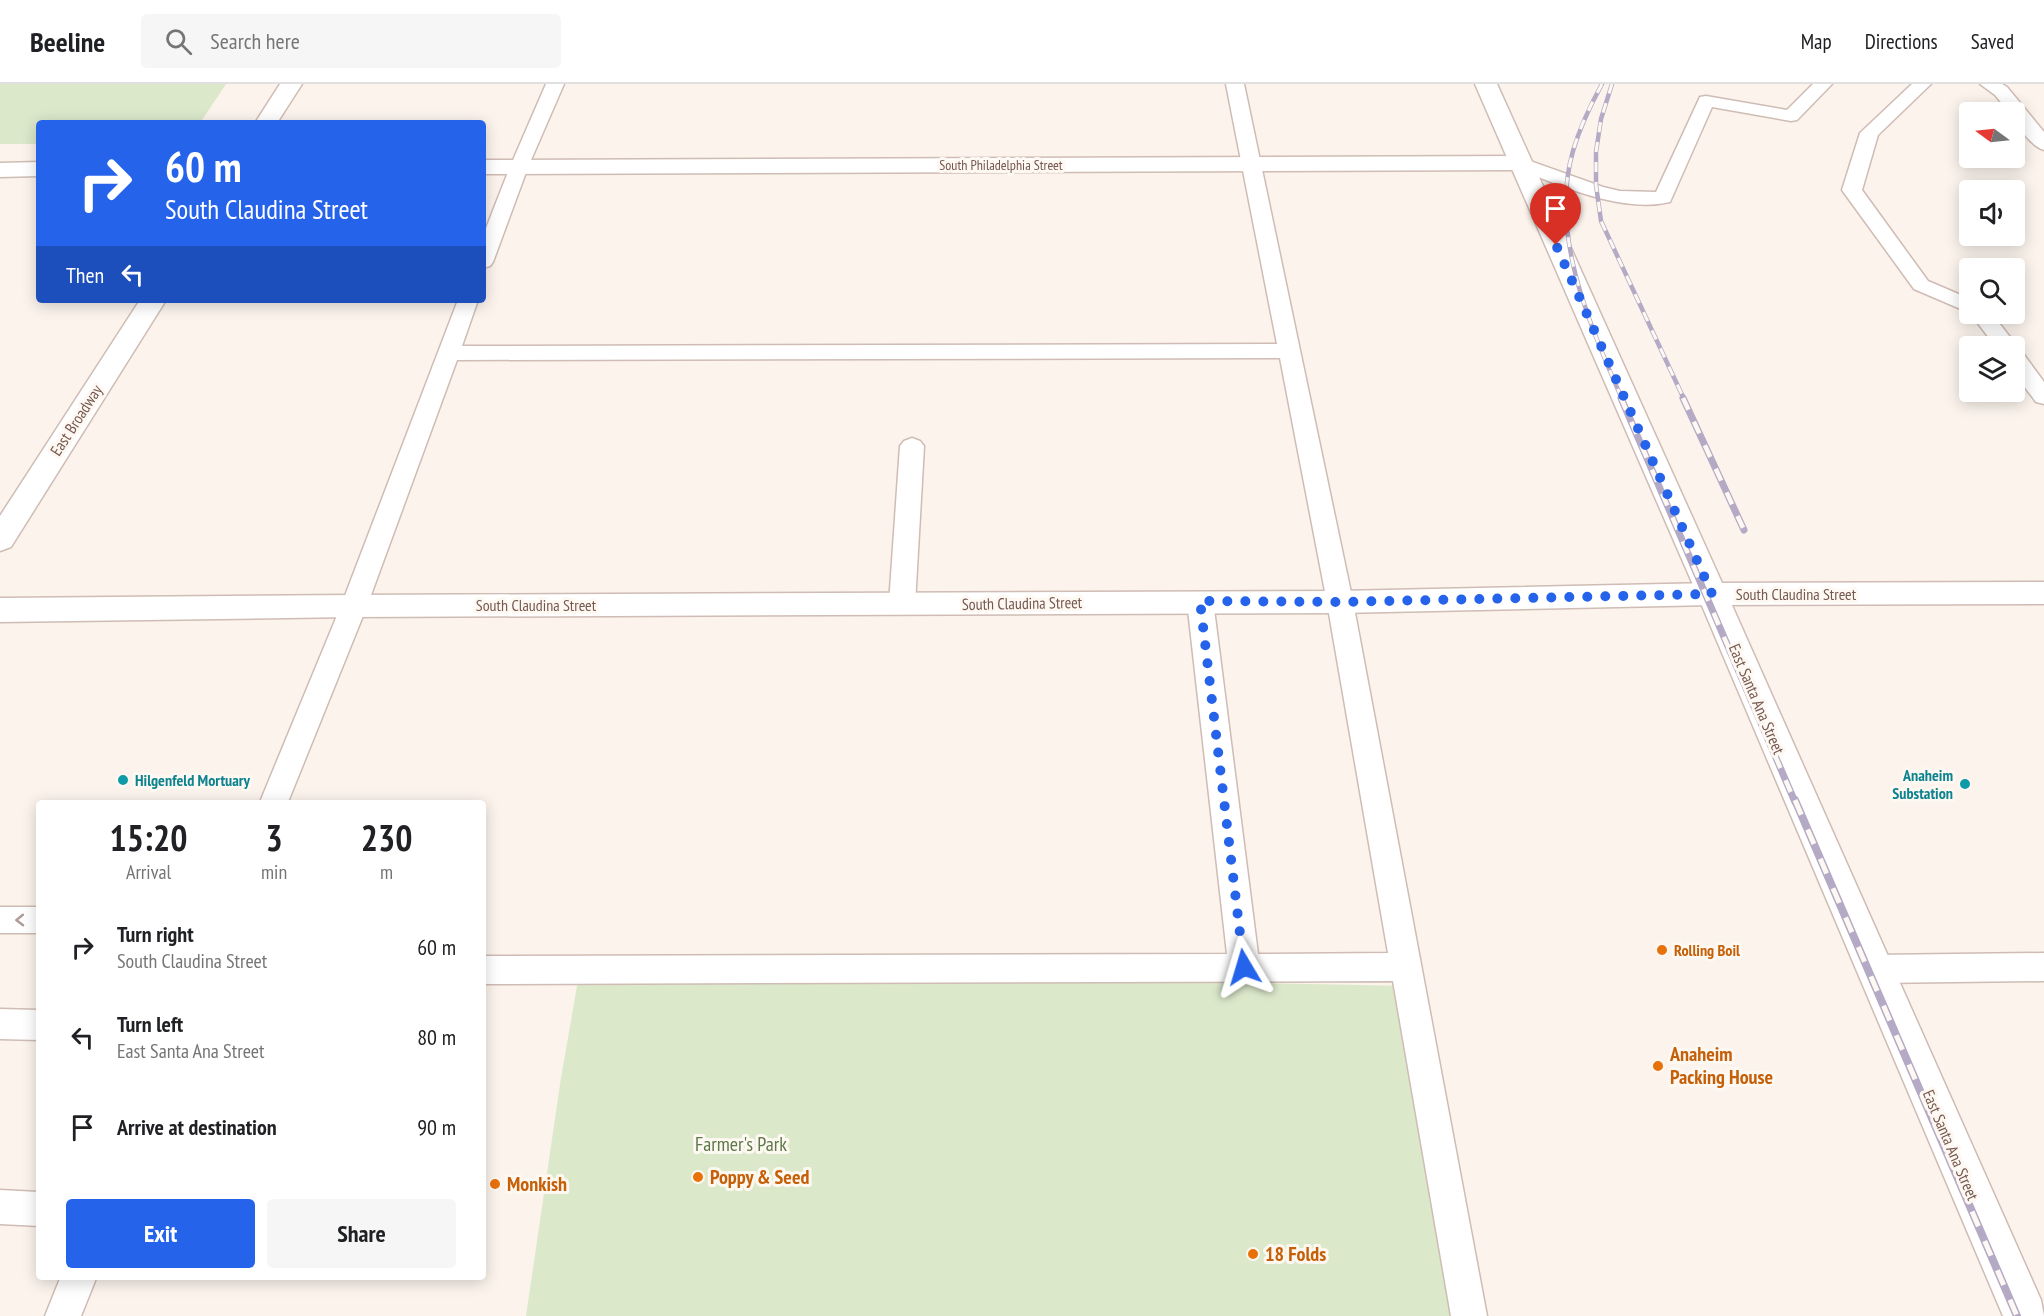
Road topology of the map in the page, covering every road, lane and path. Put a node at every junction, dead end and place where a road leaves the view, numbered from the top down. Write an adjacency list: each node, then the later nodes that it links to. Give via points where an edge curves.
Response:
1 (291, 84): 8 (street)
2 (555, 84): 12 (lane)
3 (1235, 84): 11 (lane)
4 (1486, 84): 10 (street, East Santa Ana Street)
5 (1824, 84): 10 (lane, via 1791,116 1706,101 1663,198 1620,197)
6 (1922, 84): 17 (lane, via 1869,133 1852,190 1921,285)
7 (1989, 84): 9 (lane, via 2001,91)
8 (268, 120)
9 (2044, 144)
10 (1519, 163): 11 (street, South Philadelphia Street); 29 (street, East Santa Ana Street)
11 (1252, 164): 12 (street, South Philadelphia Street); 22 (lane)
12 (519, 167): 13 (street, South Philadelphia Street); 16 (lane)
13 (486, 168)
14 (0, 170): 15 (street)
15 (36, 170)
16 (486, 254)
17 (1959, 302)
18 (151, 303): 27 (street, East Broadway)
19 (467, 303): 23 (lane)
20 (1990, 324): 21 (lane)
21 (1999, 336)
22 (1290, 351): 23 (lane); 31 (lane)
23 (448, 353): 33 (lane)
24 (2025, 372): 25 (lane)
25 (2044, 397)
26 (912, 446): 32 (lane)
27 (0, 540)
28 (2044, 593): 29 (street, South Claudina Street)
29 (1712, 594): 31 (street, South Claudina Street); 41 (street, East Santa Ana Street)
30 (1200, 601): 31 (street, South Claudina Street); 32 (street, South Claudina Street); 38 (lane)
31 (1340, 602): 39 (lane)
32 (902, 604): 33 (street, South Claudina Street)
33 (354, 606): 34 (street, South Claudina Street); 35 (lane)
34 (0, 610)
35 (275, 800)
36 (0, 920): 37 (lane, one-way to 36)
37 (36, 920)
38 (1244, 967): 39 (lane); 42 (lane)
39 (1406, 967): 49 (lane)
40 (2044, 967): 41 (lane)
41 (1875, 969): 50 (street, East Santa Ana Street)
42 (486, 970)
43 (0, 1024): 44 (lane)
44 (36, 1025)
45 (0, 1208): 46 (lane)
46 (36, 1209)
47 (77, 1280): 48 (lane)
48 (63, 1316)
49 (1468, 1316)
50 (2025, 1316)

